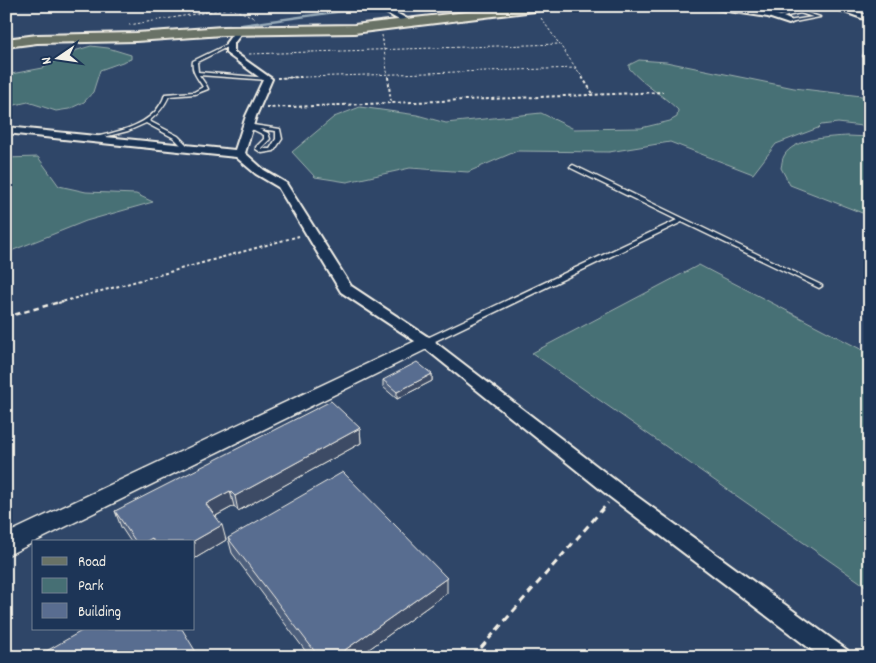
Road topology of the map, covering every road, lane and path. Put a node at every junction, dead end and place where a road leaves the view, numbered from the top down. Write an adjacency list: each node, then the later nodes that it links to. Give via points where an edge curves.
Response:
1 (17, 6): 7 (path)
2 (221, 6): 8 (path)
3 (377, 6): 15 (street)
4 (551, 6): 9 (main road)
5 (698, 6): 11 (street)
6 (831, 6): 13 (street)
7 (6, 8)
8 (226, 9): 16 (path); 20 (path, via 253,16 258,23)
9 (535, 10): 15 (main road); 22 (path)
10 (802, 12): 11 (lane, via 784,9); 12 (lane); 14 (lane, via 818,17)
11 (763, 15): 12 (street)
12 (776, 18): 14 (street)
13 (870, 20)
14 (790, 22): 18 (street)
15 (411, 23): 17 (main road)
16 (125, 26)
17 (381, 26): 20 (main road, via 310,31); 24 (path)
18 (782, 28)
19 (240, 30): 20 (main road); 21 (main road, via 136,37 37,38); 23 (street)
20 (255, 30)
21 (6, 43)
22 (559, 44): 24 (path); 26 (path)
23 (229, 45): 25 (street); 27 (lane, via 195,61)
24 (384, 50): 25 (path); 28 (path)
25 (233, 56): 29 (street)
26 (576, 68): 28 (path); 31 (path)
27 (196, 73): 29 (lane); 34 (lane, via 206,88 195,93 167,95)
28 (388, 75): 29 (path); 32 (path)
29 (268, 79): 33 (street)
30 (664, 92): 31 (path)
31 (594, 95): 32 (path)
32 (392, 103): 33 (path)
33 (254, 108): 35 (street)
34 (147, 122): 37 (lane); 38 (lane, via 176,136)
35 (247, 127): 35 (lane, via 278,130 279,139 272,150 262,150 258,148 267,139 266,134); 39 (street)
36 (6, 130): 37 (street)
37 (92, 139): 38 (street)
38 (188, 149): 39 (street)
39 (239, 154): 42 (street, via 282,185)
40 (572, 167): 41 (lane)
41 (680, 221): 43 (lane); 45 (lane)
42 (310, 232): 44 (path); 45 (street, via 346,289)
43 (819, 286)
44 (6, 317)
45 (426, 342): 46 (street); 47 (street)
46 (617, 492): 48 (path); 49 (street)
47 (6, 546)
48 (473, 657)
49 (839, 657)

